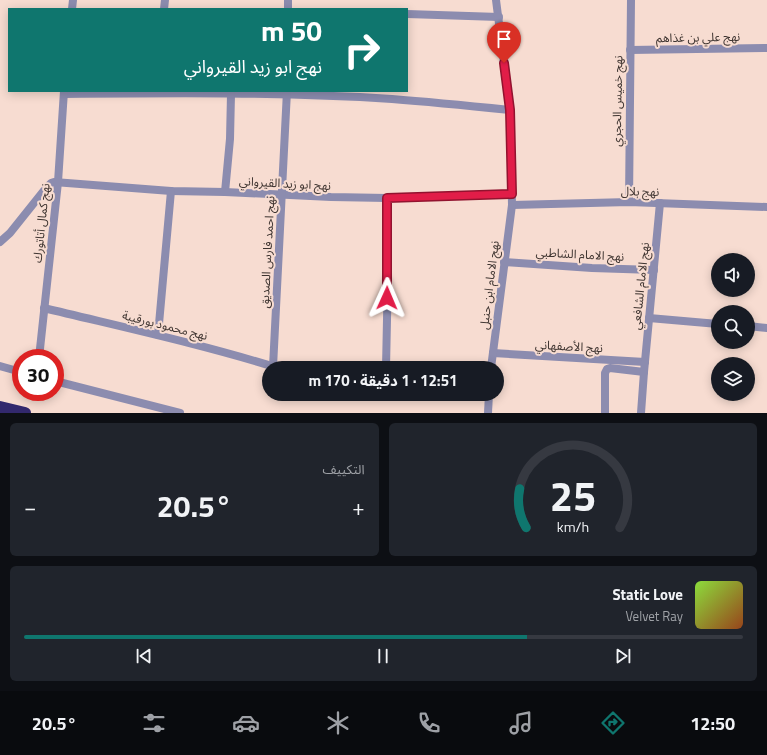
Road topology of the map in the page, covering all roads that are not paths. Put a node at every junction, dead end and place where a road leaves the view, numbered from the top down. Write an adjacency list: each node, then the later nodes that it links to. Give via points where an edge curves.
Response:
1 (496, 0): 4 (street, نهج الامام ابن حنبل)
2 (631, 0): 6 (street, نهج خميس الحجري)
3 (408, 14): 4 (street)
4 (499, 17): 11 (street, نهج الامام ابن حنبل)
5 (767, 48): 6 (street, نهج علي بن غذاهم)
6 (630, 50): 18 (street, نهج خميس الحجري)
7 (64, 92): 8 (street); 12 (street, نهج كمال أتاتورك)
8 (162, 92): 10 (street)
9 (287, 93): 10 (street); 11 (street); 16 (street, نهج احمد فارس الصديق)
10 (231, 94): 14 (street)
11 (510, 110): 15 (street, نهج الامام ابن حنبل)
12 (58, 182): 13 (street, نهج ابو زيد القيرواني); 22 (street, via 51,183 46,188); 25 (street, نهج كمال أتاتورك)
13 (171, 191): 14 (street, نهج ابو زيد القيرواني); 30 (street)
14 (225, 192): 16 (street, نهج ابو زيد القيرواني)
15 (512, 194): 17 (street, نهج ابو زيد القيرواني); 20 (street, نهج الامام ابن حنبل)
16 (282, 196): 17 (street, نهج ابو زيد القيرواني); 33 (street, نهج احمد فارس الصديق)
17 (387, 198): 34 (street)
18 (629, 202): 19 (street, نهج بلال); 20 (street, نهج بلال)
19 (660, 203): 21 (street, نهج بلال); 24 (street, نهج الامام الشافعي)
20 (512, 205): 23 (street, نهج الامام ابن حنبل)
21 (767, 207)
22 (0, 242)
23 (504, 262): 24 (street, نهج الامام الشاطبي); 32 (street, نهج الامام ابن حنبل)
24 (654, 270): 26 (street, نهج الامام الشافعي)
25 (44, 308): 30 (street, نهج محمود بورقيبة); 31 (street, نهج كمال أتاتورك)
26 (649, 318): 27 (street); 36 (street, نهج الامام الشافعي)
27 (711, 323)
28 (755, 327): 29 (street)
29 (767, 328)
30 (158, 335): 37 (street, نهج محمود بورقيبة)
31 (39, 349)
32 (492, 353): 35 (street, نهج الامام ابن حنبل); 36 (street, نهج الأصفهاني)
33 (276, 361)
34 (386, 361)
35 (491, 361)
36 (645, 362): 40 (street, نهج الامام الشافعي)
37 (262, 363)
38 (0, 366): 39 (street)
39 (12, 369)
40 (644, 372): 47 (street, via 607,369); 48 (street, نهج الامام الشافعي)
41 (64, 382): 45 (street)
42 (489, 401): 46 (street)
43 (0, 407): 44 (highway)
44 (25, 413)
45 (180, 413)
46 (488, 413)
47 (605, 413)
48 (641, 413)

